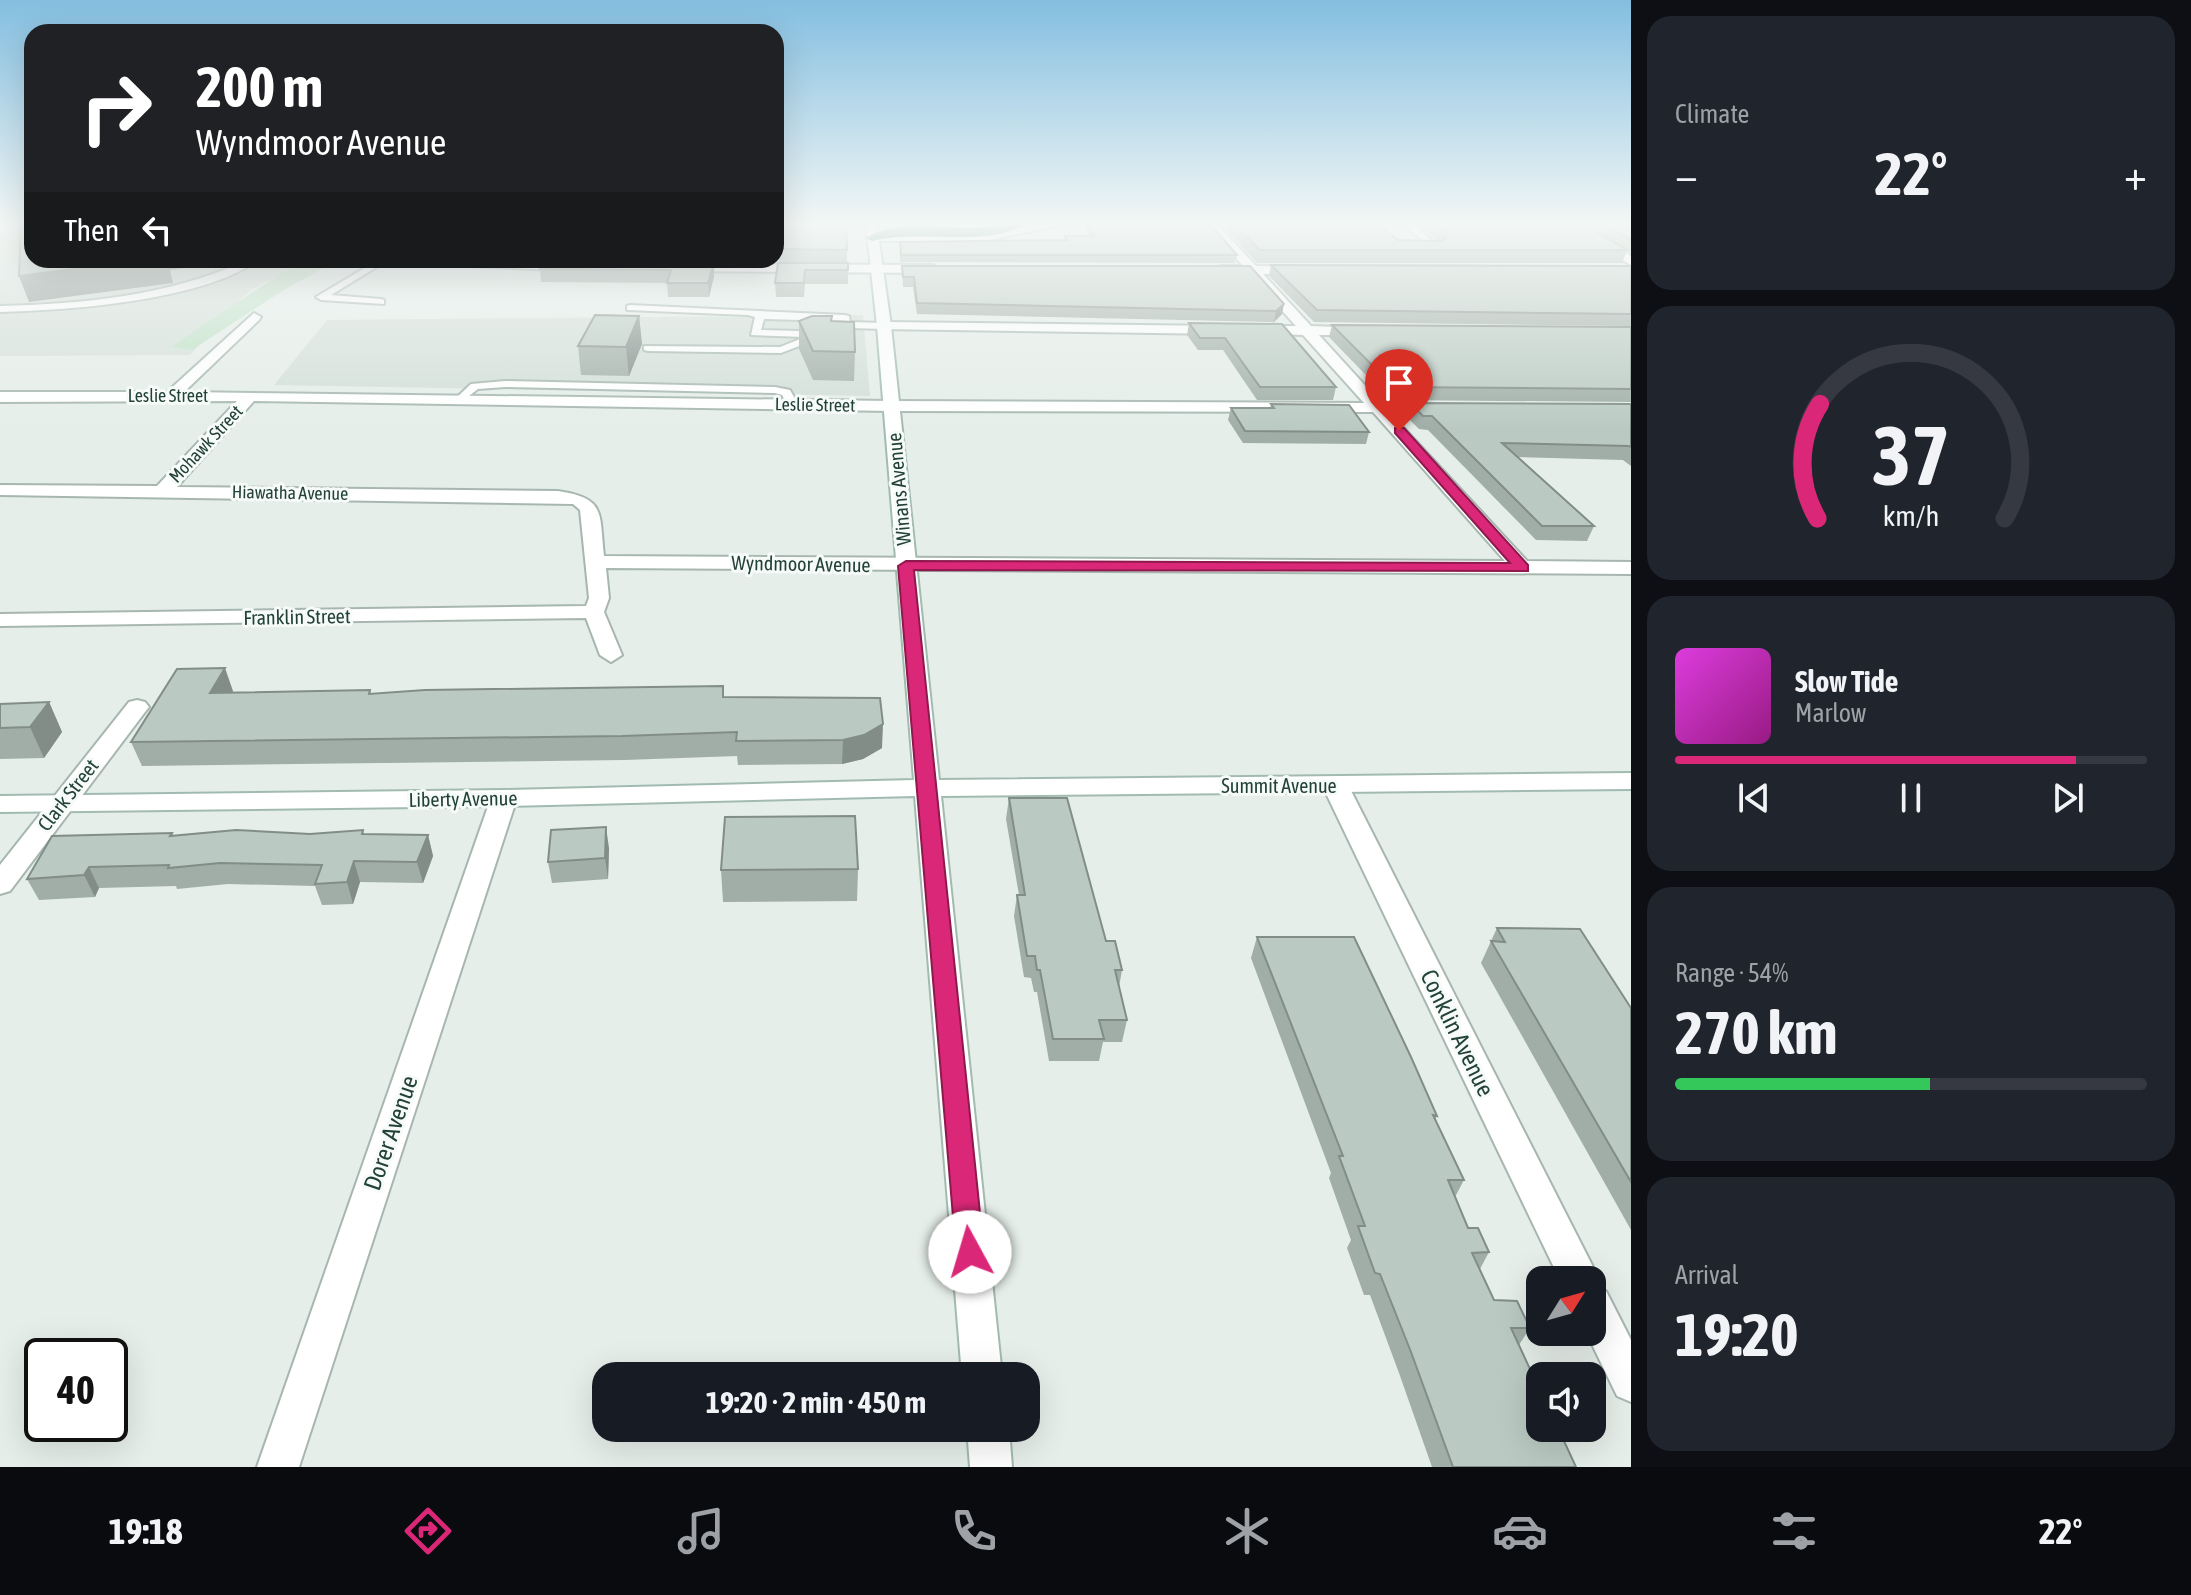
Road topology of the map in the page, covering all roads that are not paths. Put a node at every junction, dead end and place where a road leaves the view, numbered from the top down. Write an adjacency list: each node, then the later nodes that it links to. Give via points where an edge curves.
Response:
1 (157, 292): 7 (lane, via 45,309)
2 (329, 292): 5 (lane, via 321,297)
3 (880, 292): 11 (street, Winans Avenue)
4 (1272, 292): 14 (street)
5 (381, 302)
6 (630, 308): 8 (lane)
7 (0, 309)
8 (760, 316): 10 (lane, via 845,318); 16 (lane, via 755,333)
9 (254, 317): 18 (street)
10 (845, 325): 11 (lane); 16 (lane, via 844,335)
11 (884, 326): 12 (street); 21 (street, Winans Avenue)
12 (1231, 330)
13 (1247, 330): 14 (street)
14 (1308, 331): 15 (street); 22 (street)
15 (1370, 331)
16 (819, 335): 17 (lane, via 781,350)
17 (648, 348)
18 (171, 396): 19 (street, Leslie Street); 20 (street, Leslie Street)
19 (250, 396): 21 (street, Leslie Street); 25 (street, Mohawk Street)
20 (0, 397)
21 (891, 406): 22 (street, Leslie Street); 27 (street, Winans Avenue)
22 (1379, 408): 23 (street, Leslie Street); 28 (street)
23 (1458, 408)
24 (0, 490): 25 (street, Hiawatha Avenue)
25 (162, 492): 26 (street, Hiawatha Avenue, via 579,499 589,509)
26 (595, 562): 27 (street, Wyndmoor Avenue); 30 (street, via 599,598)
27 (906, 566): 28 (street, Wyndmoor Avenue); 36 (street, Winans Avenue)
28 (1522, 568): 29 (street, Wyndmoor Avenue)
29 (1631, 568)
30 (594, 612): 31 (street, Franklin Street); 32 (street)
31 (0, 620)
32 (611, 655)
33 (137, 707): 38 (street, Clark Street)
34 (1631, 781): 35 (street, Summit Avenue)
35 (1335, 785): 36 (street, Summit Avenue); 41 (street, Conklin Avenue)
36 (926, 788): 37 (street, Liberty Avenue); 43 (street, Winans Avenue)
37 (504, 798): 38 (street, Liberty Avenue); 46 (street, Dorer Avenue)
38 (62, 803): 39 (street, Liberty Avenue); 40 (street, Clark Street)
39 (0, 804)
40 (0, 884)
41 (1573, 1266)
42 (1606, 1332): 44 (street)
43 (981, 1362)
44 (1631, 1382)
45 (989, 1442): 47 (street)
46 (278, 1467)
47 (991, 1467)

